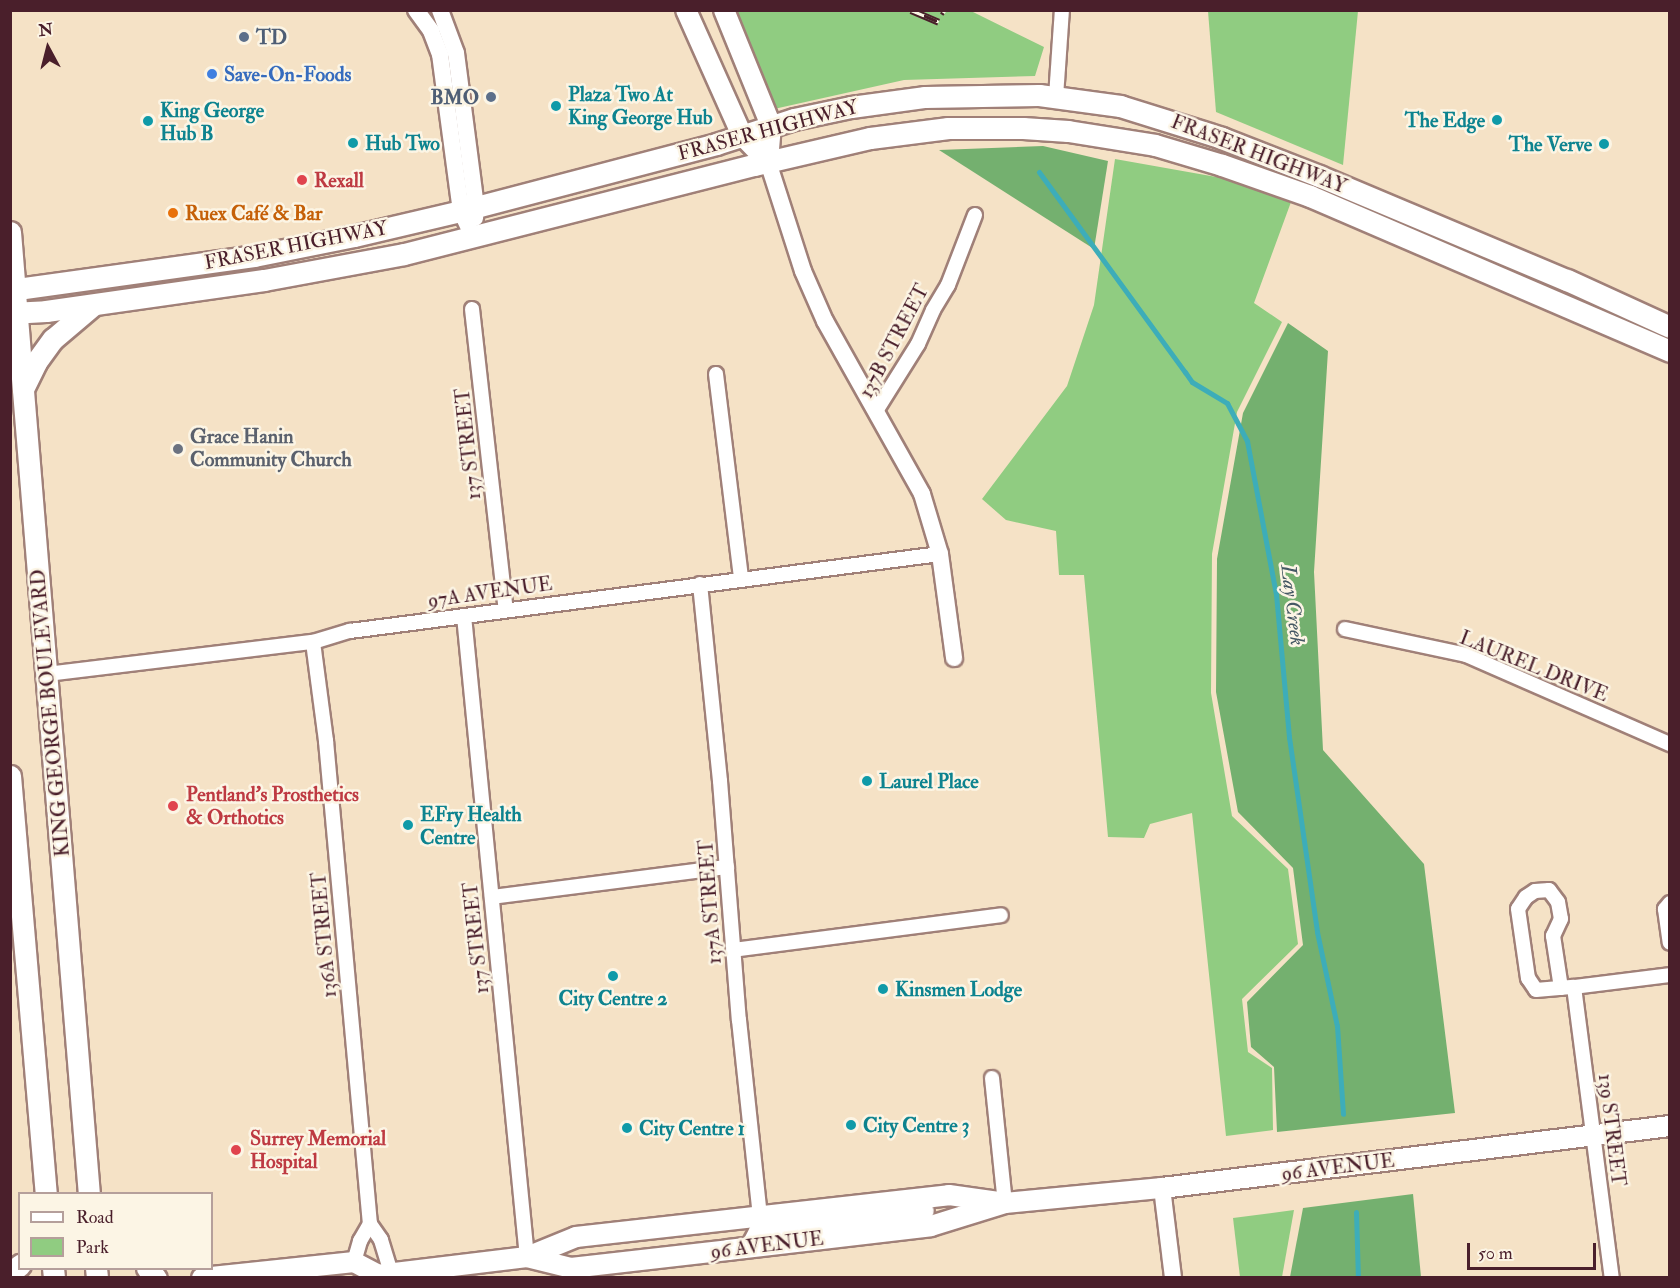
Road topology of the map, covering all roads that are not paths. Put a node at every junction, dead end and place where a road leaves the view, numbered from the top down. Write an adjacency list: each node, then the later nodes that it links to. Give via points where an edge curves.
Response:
1 (416, 10): 10 (street, via 431,30 440,54)
2 (440, 10): 10 (street, via 456,53)
3 (686, 10): 8 (main road)
4 (724, 10): 7 (main road)
5 (1062, 10): 6 (street)
6 (1056, 97): 7 (main road, FRASER HIGHWAY, via 925,97 851,107); 18 (main road, FRASER HIGHWAY, via 1120,106 1222,138 1567,280)
7 (771, 126): 8 (main road, FRASER HIGHWAY); 9 (main road)
8 (742, 135): 9 (main road); 10 (main road, FRASER HIGHWAY)
9 (768, 162): 13 (main road, FRASER HIGHWAY); 19 (main road, FRASER HIGHWAY, via 870,138 948,128 1068,131 1155,145 1310,196); 22 (street, via 803,271 825,321)
10 (469, 209): 13 (street); 14 (main road, FRASER HIGHWAY, via 254,256)
11 (975, 215): 22 (street, 137B STREET, via 948,285 918,344)
12 (10, 232): 14 (main road, KING GEORGE BOULEVARD)
13 (473, 237): 15 (main road, FRASER HIGHWAY, via 320,271)
14 (13, 289): 17 (main road, KING GEORGE BOULEVARD)
15 (94, 305): 17 (main road, FRASER HIGHWAY); 21 (main road, via 53,339)
16 (472, 309): 26 (street, 137 STREET)
17 (14, 314): 21 (main road, KING GEORGE BOULEVARD)
18 (1670, 327)
19 (1670, 351)
20 (716, 374): 24 (street)
21 (23, 390): 31 (main road, KING GEORGE BOULEVARD)
22 (876, 411): 23 (street, 137B STREET, via 922,494)
23 (940, 554): 24 (street, 97A AVENUE); 30 (street, 137B STREET)
24 (741, 579): 25 (street, 97A AVENUE)
25 (700, 584): 26 (street, 97A AVENUE); 34 (street, 137A STREET)
26 (506, 610): 27 (street, 97A AVENUE)
27 (464, 616): 29 (street, 97A AVENUE, via 350,631); 35 (street, 137 STREET)
28 (1345, 629): 32 (street, LAUREL DRIVE, via 1466,655)
29 (314, 642): 31 (street, 97A AVENUE); 51 (street, 136A STREET)
30 (954, 658)
31 (47, 674): 47 (main road, KING GEORGE BOULEVARD)
32 (1670, 744)
33 (10, 776): 46 (main road)
34 (727, 867): 35 (street); 39 (street, 137A STREET)
35 (492, 897): 53 (street, 137 STREET)
36 (1670, 903): 38 (street, via 1665,909)
37 (1001, 915): 39 (street)
38 (1670, 943)
39 (733, 950): 50 (street, 137A STREET)
40 (1670, 975): 41 (street, 139 STREET)
41 (1568, 987): 41 (street, 139 STREET, via 1553,936 1561,919 1558,902 1549,890 1535,891 1518,909 1528,978 1536,990); 44 (street, 139 STREET)
42 (992, 1078): 49 (street)
43 (1670, 1126): 44 (main road, 96 AVENUE)
44 (1593, 1136): 45 (main road, 96 AVENUE); 58 (street, 139 STREET)
45 (1162, 1188): 49 (main road, 96 AVENUE); 57 (street)
46 (46, 1192)
47 (89, 1192)
48 (949, 1195): 49 (main road, 96 AVENUE); 50 (main road, 96 AVENUE); 52 (main road, via 923,1212 759,1232)
49 (1005, 1203): 52 (main road, 96 AVENUE, via 932,1226)
50 (760, 1216): 53 (main road, 96 AVENUE, via 568,1238)
51 (370, 1224): 54 (street); 55 (street, 136A STREET, via 381,1240)
52 (751, 1247): 53 (main road, 96 AVENUE, via 571,1268)
53 (527, 1257): 55 (main road, 96 AVENUE)
54 (354, 1262): 55 (main road); 56 (main road)
55 (381, 1275)
56 (202, 1278)
57 (1173, 1278)
58 (1612, 1278)

